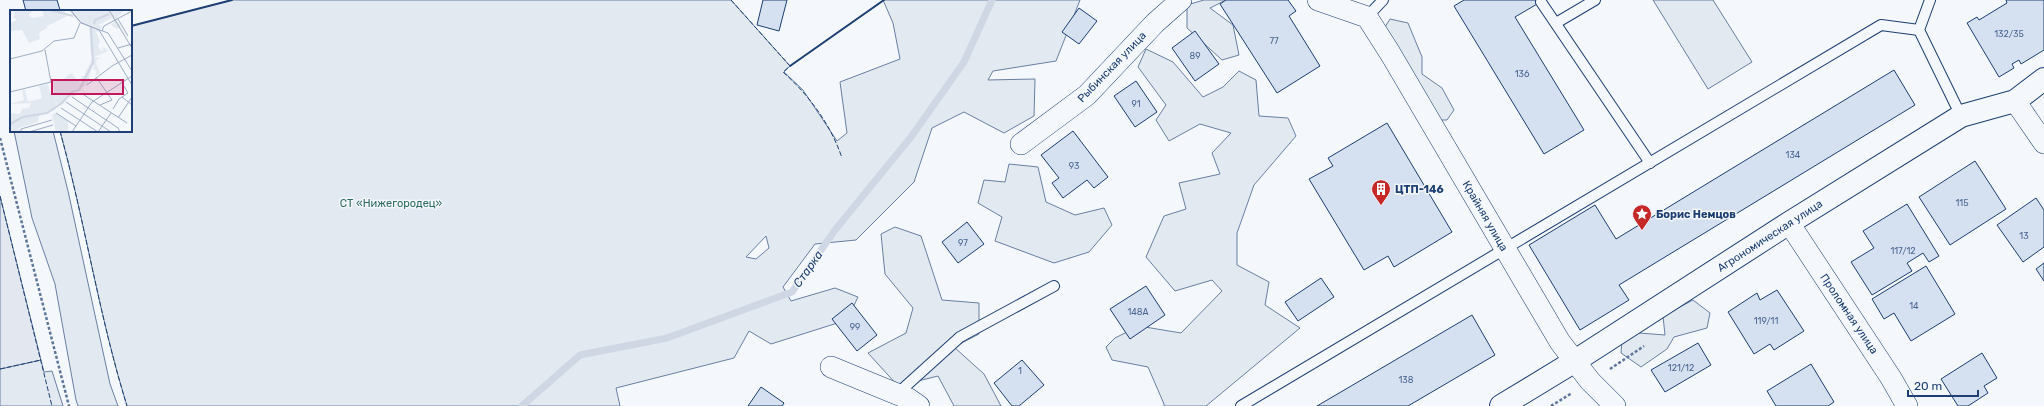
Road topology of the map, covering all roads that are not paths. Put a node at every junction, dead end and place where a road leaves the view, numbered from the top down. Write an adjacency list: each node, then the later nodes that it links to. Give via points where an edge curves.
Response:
1 (1181, 0): 14 (street, Рыбинская улица, via 1155,23 1087,95)
2 (1318, 0): 7 (street)
3 (1383, 0): 7 (lane)
4 (1595, 0): 8 (lane)
5 (1930, 0): 9 (lane)
6 (1541, 2): 8 (lane)
7 (1367, 17): 17 (street, Крайняя улица)
8 (1556, 23): 15 (lane)
9 (1919, 30): 12 (lane); 15 (lane, via 1881,25)
10 (2044, 79): 11 (street, Агрономическая улица)
11 (2015, 101): 12 (street, Агрономическая улица); 13 (street)
12 (1961, 116): 16 (street, Агрономическая улица)
13 (2044, 143)
14 (1021, 144)
15 (1650, 163): 17 (lane)
16 (1789, 223): 19 (street, Агрономическая улица); 26 (street, Проломная улица)
17 (1505, 250): 19 (street, Крайняя улица, via 1560,342); 23 (lane)
18 (1054, 286): 21 (lane, via 960,337)
19 (1576, 361): 24 (street, Агрономическая улица); 25 (street, Крайняя улица, via 1590,381)
20 (830, 367): 21 (street)
21 (897, 394): 22 (street)
22 (919, 406)
23 (1241, 406)
24 (1501, 406)
25 (1615, 406)
26 (1907, 406)

